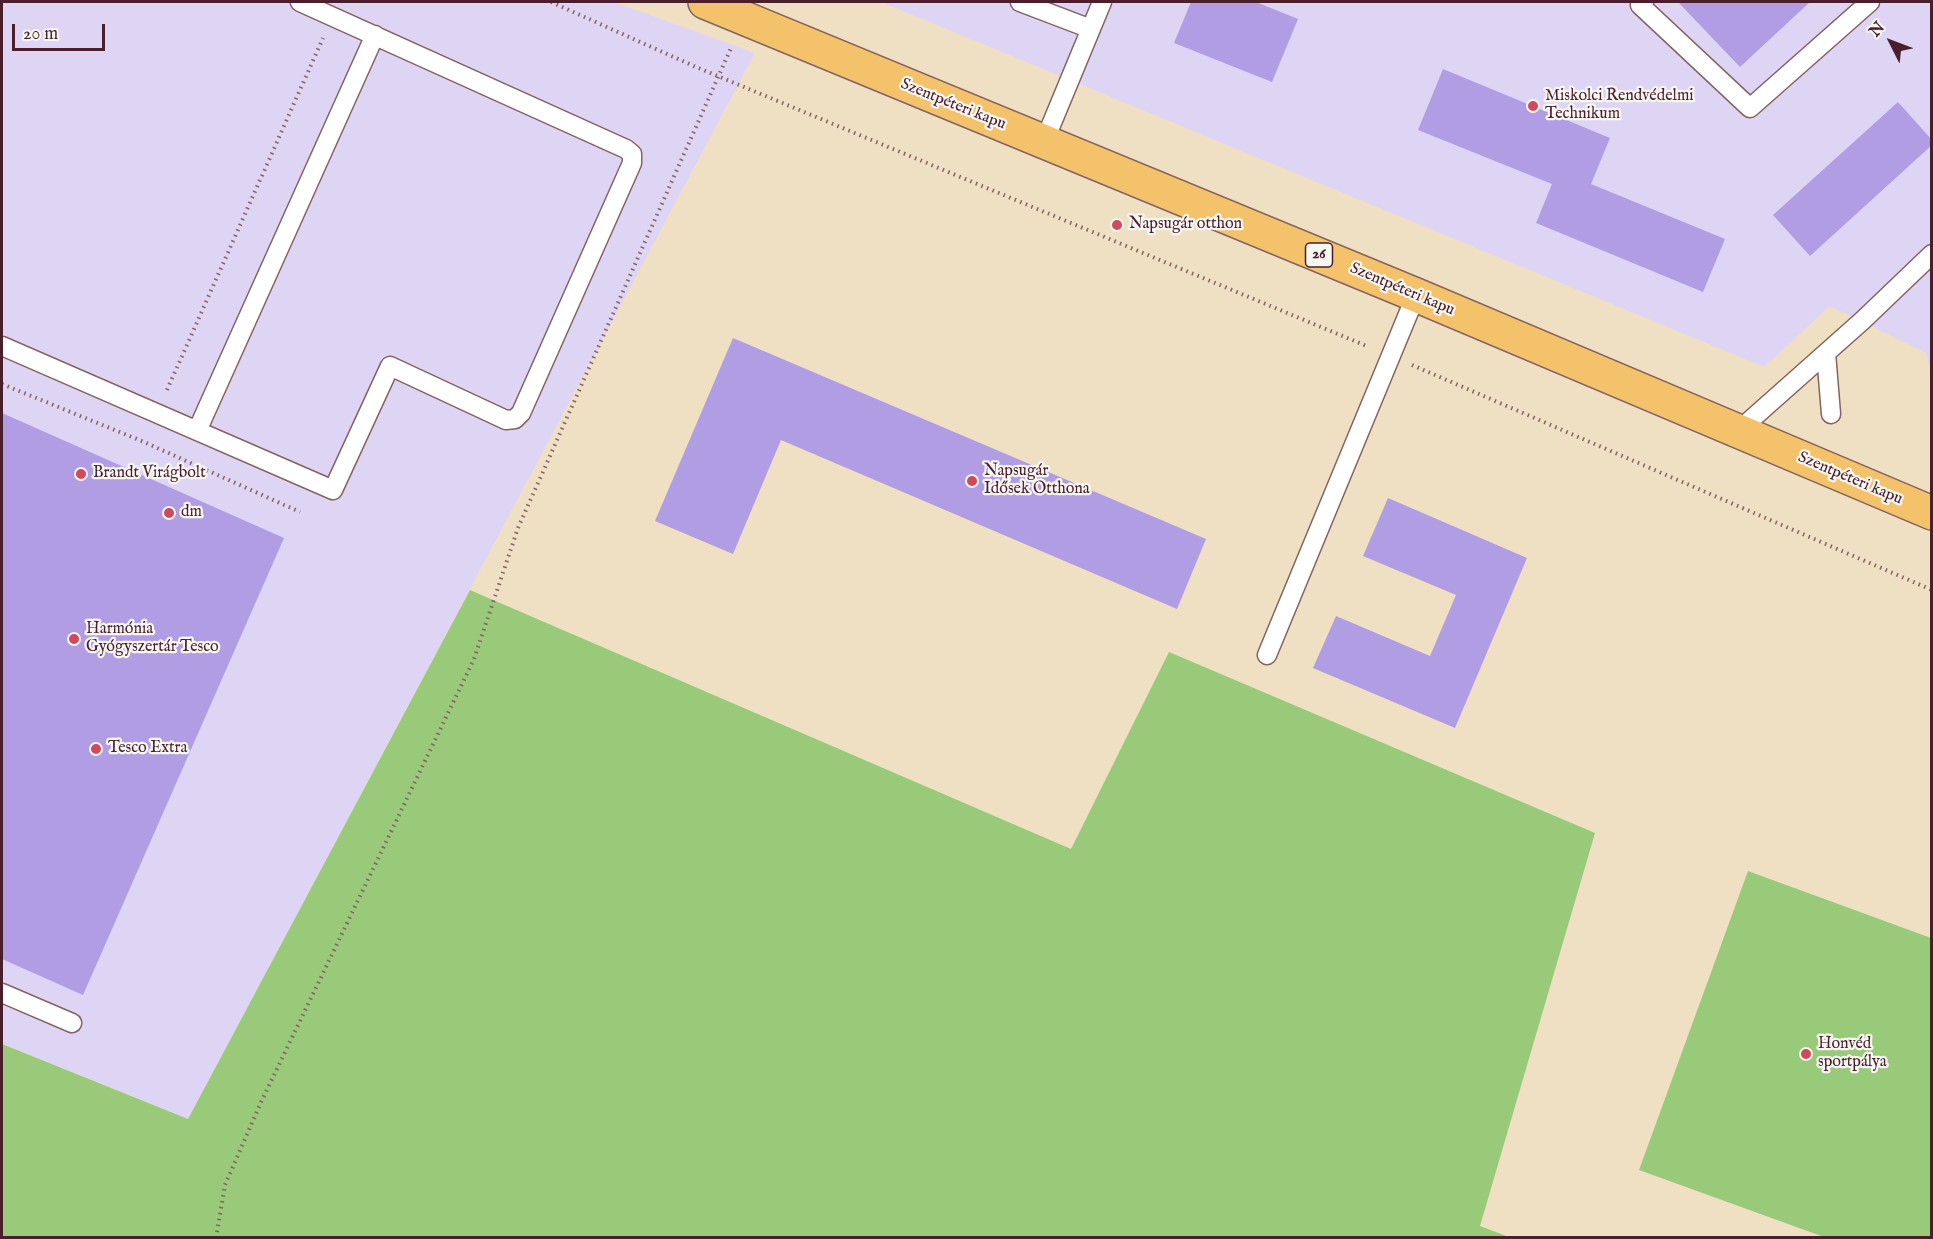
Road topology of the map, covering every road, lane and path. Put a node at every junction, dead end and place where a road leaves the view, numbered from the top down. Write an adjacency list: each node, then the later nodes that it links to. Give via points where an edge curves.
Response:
1 (300, 2): 8 (lane)
2 (551, 2): 12 (path)
3 (705, 2): 9 (main road, Szentpéteri kapu / 26)
4 (1020, 2): 10 (lane)
5 (1102, 2): 10 (lane)
6 (1644, 2): 7 (lane, via 1640,5 1750,108)
7 (1870, 2)
8 (333, 16): 11 (lane); 20 (path)
9 (744, 19): 12 (path); 13 (main road, Szentpéteri kapu / 26)
10 (1090, 29): 13 (lane)
11 (375, 35): 22 (lane); 22 (lane, via 632,154 632,163 521,413 506,420 390,366 333,490)
12 (718, 76): 18 (path); 31 (path, via 518,528 474,659 225,1185)
13 (1044, 142): 15 (main road, Szentpéteri kapu / 26)
14 (1932, 254): 17 (lane)
15 (1416, 295): 18 (lane); 23 (main road, Szentpéteri kapu / 26)
16 (2, 346): 20 (lane)
17 (1826, 353): 21 (lane); 23 (lane)
18 (1390, 356): 27 (path); 28 (lane)
19 (2, 384): 24 (path)
20 (156, 414): 22 (lane); 24 (path)
21 (1830, 414)
22 (197, 431)
23 (1737, 432): 26 (main road, Szentpéteri kapu / 26)
24 (144, 442): 25 (path)
25 (300, 512)
26 (1932, 513)
27 (1932, 590)
28 (1267, 655)
29 (2, 993): 30 (lane)
30 (72, 1023)
31 (216, 1238)

